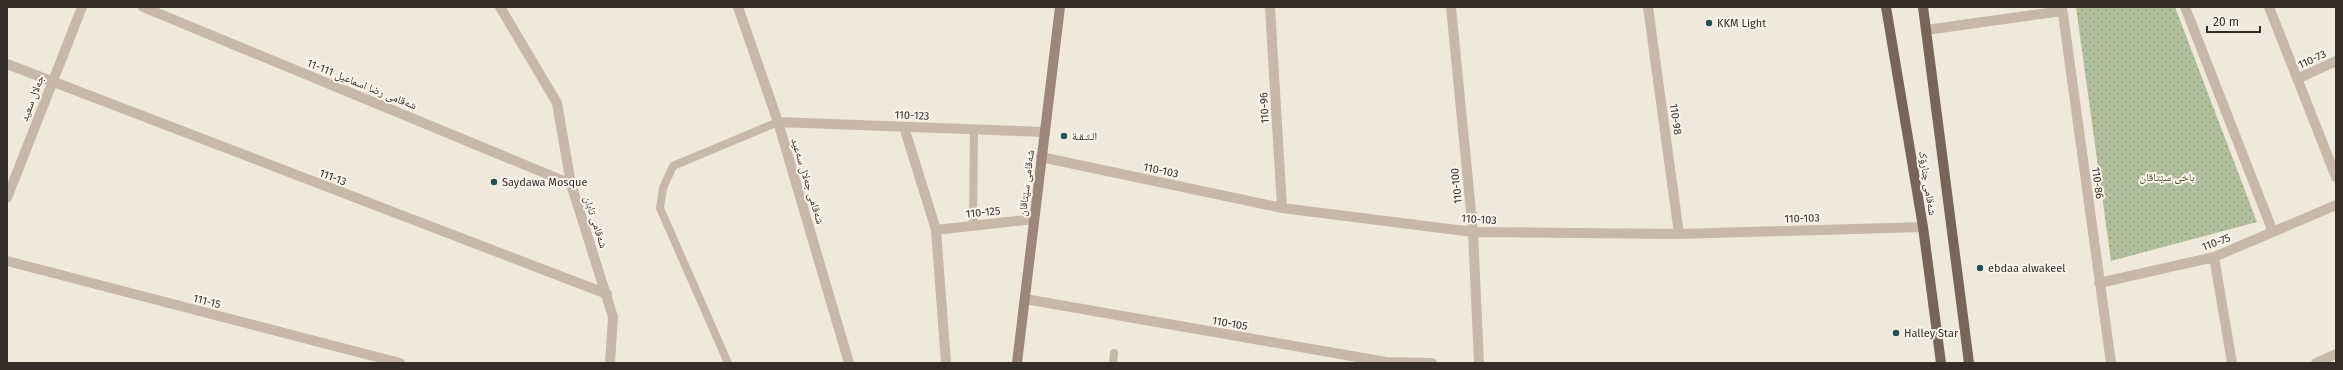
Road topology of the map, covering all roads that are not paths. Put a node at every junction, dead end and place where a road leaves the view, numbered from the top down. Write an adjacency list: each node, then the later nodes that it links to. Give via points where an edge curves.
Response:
1 (82, 7): 18 (street, جه‌لال سعید)
2 (143, 7): 25 (street, شەقامی رضا اسماعيل 111-11)
3 (500, 7): 25 (street, شەقامی تابان, via 553,94)
4 (738, 7): 19 (street, شەقامی جەلال سەعید)
5 (1060, 7): 22 (main road, شەقامی سێتاقان)
6 (1270, 7): 28 (street, 110-96)
7 (1451, 7): 33 (street, 110-100)
8 (1648, 7): 35 (street, 110-98)
9 (1886, 7): 31 (main road, شەقامی چنارۆک)
10 (1923, 7): 14 (main road, شەقامی چنارۆک)
11 (2185, 7): 34 (street)
12 (2269, 7): 17 (street)
13 (2062, 9): 14 (street); 38 (street, 110-86)
14 (1926, 30): 53 (main road, شەقامی چنارۆک)
15 (2336, 61): 17 (street, 110-73)
16 (7, 64): 18 (street, 111-13)
17 (2297, 79): 24 (street)
18 (51, 82): 26 (street, جه‌لال سعید); 39 (street, 111-13)
19 (778, 122): 20 (street, 110-123); 45 (lane, via 673,166 663,188 660,208); 46 (street, شەقامی جەلال سەعید)
20 (904, 127): 21 (street, 110-123); 32 (street)
21 (974, 129): 22 (street, 110-123); 30 (lane)
22 (1045, 132): 23 (main road, شەقامی سێتاقان)
23 (1041, 157): 28 (street, 110-103); 29 (main road, شەقامی سێتاقان)
24 (2336, 177)
25 (571, 184): 39 (street, شەقامی تابان)
26 (7, 198)
27 (2336, 205): 34 (street, 110-75)
28 (1282, 208): 33 (street, 110-103)
29 (1034, 218): 30 (street, 110-125); 40 (main road, شەقامی سێتاقان)
30 (973, 225): 32 (street, 110-125)
31 (1923, 227): 35 (street, 110-103); 52 (main road, شەقامی چنارۆک)
32 (936, 230): 47 (street)
33 (1473, 232): 35 (street, 110-103); 51 (street, 110-100)
34 (2273, 232): 36 (street, 110-75)
35 (1680, 234)
36 (2214, 257): 38 (street, 110-75); 55 (street)
37 (7, 262): 43 (street, 111-15)
38 (2099, 283): 54 (street, 110-86)
39 (607, 294): 44 (street, شەقامی تابان, via 613,317)
40 (1025, 299): 48 (main road, شەقامی سێتاقان); 50 (street, 110-105, via 1386,362)
41 (1114, 353): 49 (lane)
42 (2336, 354): 56 (street)
43 (400, 363)
44 (610, 363)
45 (728, 363)
46 (849, 363)
47 (946, 363)
48 (1017, 363)
49 (1113, 363)
50 (1432, 363)
51 (1479, 363)
52 (1941, 363)
53 (1970, 363)
54 (2108, 363)
55 (2232, 363)
56 (2316, 363)

